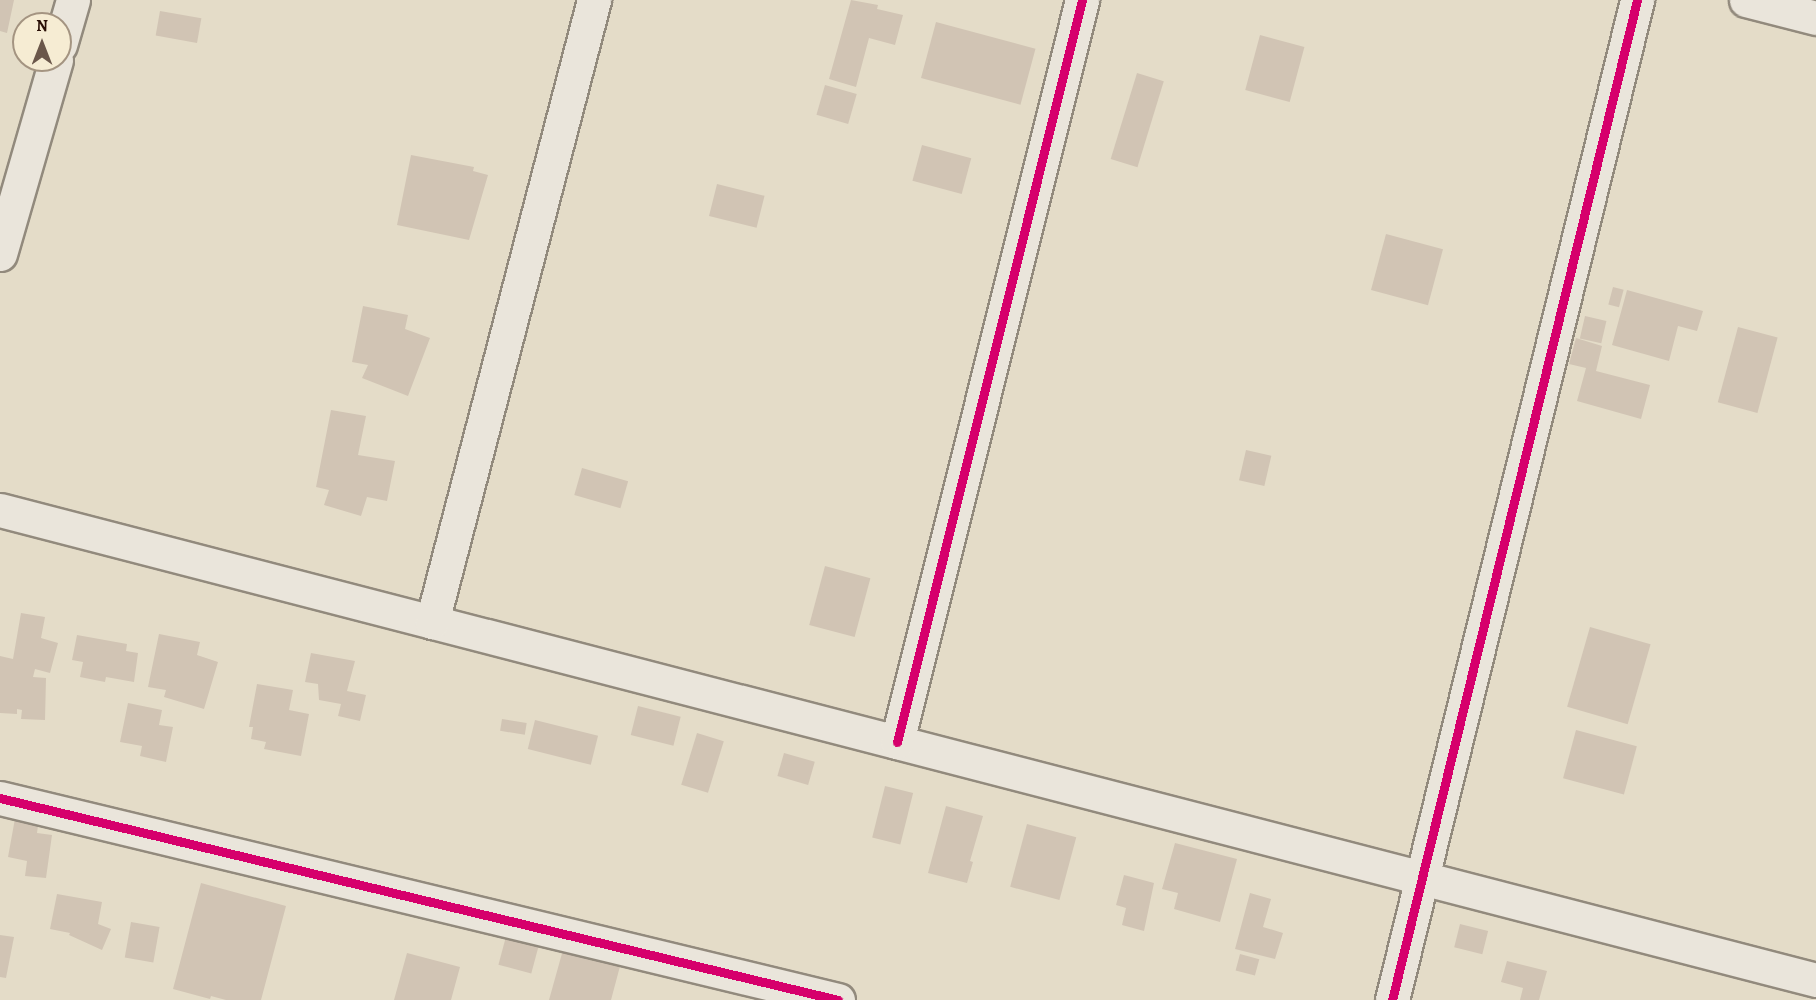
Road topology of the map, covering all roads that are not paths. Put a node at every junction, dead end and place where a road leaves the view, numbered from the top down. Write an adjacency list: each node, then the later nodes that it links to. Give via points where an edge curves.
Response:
1 (594, 0): 9 (street)
2 (1082, 0): 10 (street)
3 (1637, 0): 12 (street)
4 (1746, 0): 5 (street)
5 (1816, 18)
6 (53, 72): 7 (street)
7 (0, 254)
8 (0, 510): 9 (street)
9 (432, 622): 10 (street)
10 (897, 742): 12 (street)
11 (0, 798): 14 (street)
12 (1421, 878): 13 (street); 15 (street)
13 (1816, 980)
14 (838, 1000)
15 (1392, 1000)

